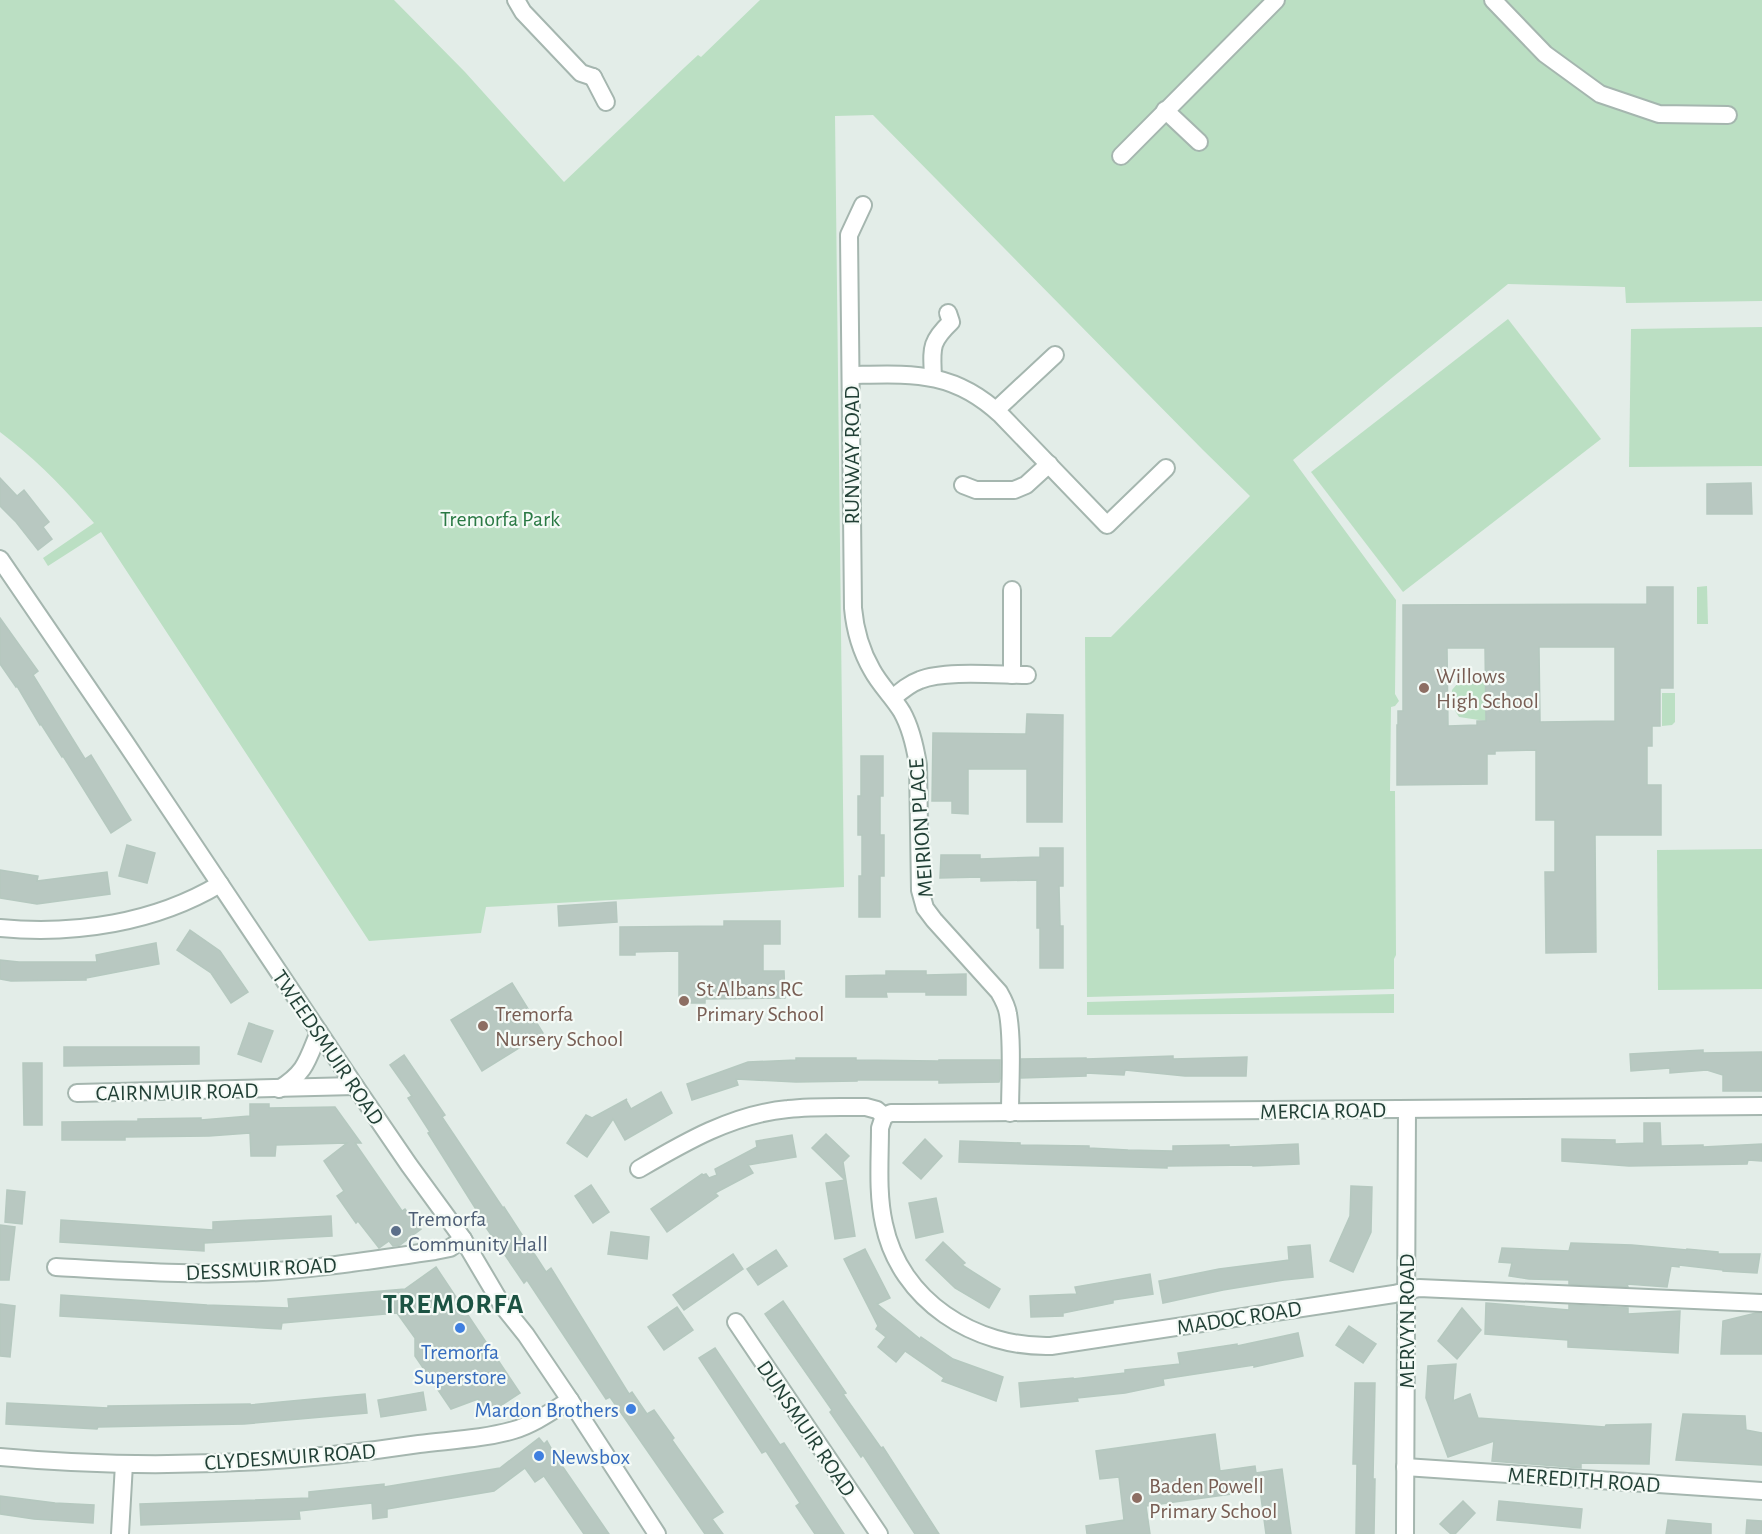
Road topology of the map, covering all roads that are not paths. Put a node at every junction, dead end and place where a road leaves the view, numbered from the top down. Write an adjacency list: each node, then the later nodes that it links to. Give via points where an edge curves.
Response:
1 (516, 0): 4 (street, via 581,73 597,72)
2 (1276, 0): 5 (street)
3 (1493, 0): 6 (street, via 1545,54 1600,94 1659,114)
4 (606, 102)
5 (1165, 110): 7 (street); 8 (street)
6 (1728, 115)
7 (1199, 142)
8 (1121, 156)
9 (863, 206): 12 (street, RUNWAY ROAD, via 849,234)
10 (948, 313): 13 (street, via 951,322 934,342)
11 (1055, 356): 14 (street)
12 (851, 375): 13 (street); 20 (street, RUNWAY ROAD, via 854,624 871,669)
13 (933, 378): 14 (street, via 965,388)
14 (996, 410): 15 (street)
15 (1049, 464): 16 (street, via 1107,525); 17 (street, via 1026,485 1014,490 976,490)
16 (1166, 468)
17 (963, 484)
18 (0, 559): 21 (street, TWEEDSMUIR ROAD)
19 (1012, 590): 20 (street, via 1019,675 934,675)
20 (892, 698): 29 (street, MEIRION PLACE, via 910,731 916,755 923,902 1005,1002)
21 (220, 884): 22 (street, via 175,906 118,922 55,930); 23 (street, TWEEDSMUIR ROAD)
22 (0, 928)
23 (319, 1032): 24 (street, TWEEDSMUIR ROAD); 25 (street, CAIRNMUIR ROAD, via 300,1073)
24 (355, 1086): 25 (street, CAIRNMUIR ROAD); 32 (street, TWEEDSMUIR ROAD)
25 (278, 1089): 26 (street, CAIRNMUIR ROAD)
26 (77, 1093)
27 (1762, 1106): 28 (street, MERCIA ROAD)
28 (1407, 1109): 29 (street, MERCIA ROAD); 34 (street, MERVYN ROAD)
29 (1010, 1113): 30 (street, MERCIA ROAD)
30 (884, 1116): 31 (street, via 866,1107 763,1113 710,1130); 34 (street, MADOC ROAD, via 880,1128 881,1209 900,1269 931,1304 967,1328 994,1339 1051,1346)
31 (639, 1169)
32 (463, 1239): 33 (street, DESSMUIR ROAD, via 450,1248 435,1251 307,1269 118,1271); 37 (street, TWEEDSMUIR ROAD, via 508,1315)
33 (56, 1267)
34 (1406, 1292): 35 (street, MADOC ROAD, via 1419,1288); 40 (street, MERVYN ROAD)
35 (1762, 1302)
36 (736, 1322): 44 (street, DUNSMUIR ROAD)
37 (570, 1400): 39 (street, CLYDESMUIR ROAD, via 520,1428 470,1439 274,1460); 43 (street, TWEEDSMUIR ROAD)
38 (0, 1457): 39 (street, CLYDESMUIR ROAD)
39 (124, 1464): 42 (street)
40 (1405, 1467): 41 (street, MEREDITH ROAD); 45 (street, MERVYN ROAD)
41 (1762, 1491)
42 (120, 1534)
43 (657, 1534)
44 (879, 1534)
45 (1405, 1534)

